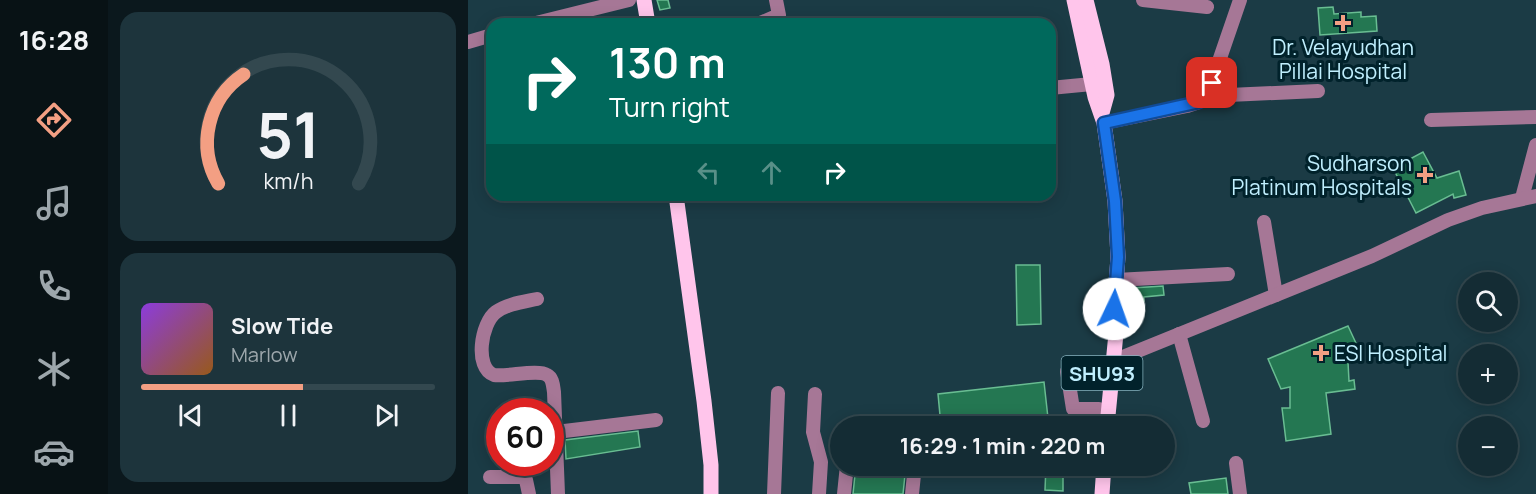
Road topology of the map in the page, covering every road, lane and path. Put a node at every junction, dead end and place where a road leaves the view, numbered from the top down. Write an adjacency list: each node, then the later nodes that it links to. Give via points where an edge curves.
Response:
1 (629, 0): 9 (street)
2 (644, 0): 10 (main road)
3 (776, 0): 11 (street, via 779,15)
4 (1074, 0): 14 (main road, SHU93)
5 (1086, 0): 19 (main road, via 1107,95)
6 (1143, 0): 8 (street)
7 (1240, 0): 17 (street)
8 (1207, 7)
9 (556, 18)
10 (647, 18)
11 (772, 18)
12 (486, 37): 13 (street)
13 (468, 42)
14 (1092, 84): 15 (street); 19 (main road, SHU93)
15 (1056, 87)
16 (1318, 91): 17 (street)
17 (1207, 96): 19 (street, via 1187,106)
18 (1536, 117): 20 (street)
19 (1103, 118): 26 (main road, SHU93, via 1115,201)
20 (1431, 120)
21 (1536, 145): 22 (street)
22 (1529, 197): 27 (street, via 1448,220)
23 (677, 201): 51 (main road, via 704,401)
24 (1264, 222): 27 (street)
25 (1228, 274): 26 (street)
26 (1116, 280): 29 (main road, SHU93)
27 (1276, 295): 30 (street)
28 (537, 299): 35 (street, via 510,305 489,318 483,341 484,369 503,376 545,373)
29 (1114, 309): 31 (main road, SHU93, via 1117,323); 36 (main road, SHU93, via 1109,321)
30 (1179, 334): 31 (street); 40 (street)
31 (1113, 361): 38 (main road, SHU93)
32 (1067, 371): 36 (street, via 1072,409)
33 (778, 393): 52 (street)
34 (815, 394): 53 (street, via 813,432 821,462)
35 (554, 398)
36 (1098, 410): 37 (main road, SHU93)
37 (1098, 416)
38 (1108, 416)
39 (656, 420): 41 (street)
40 (1203, 421)
41 (564, 431)
42 (1236, 463): 58 (street)
43 (557, 476): 50 (street)
44 (846, 476): 54 (street)
45 (914, 476): 55 (street)
46 (1094, 476): 56 (main road)
47 (1103, 476): 57 (main road)
48 (490, 477): 49 (street, via 523,477)
49 (529, 494)
50 (558, 494)
51 (711, 494)
52 (774, 494)
53 (819, 494)
54 (844, 494)
55 (912, 494)
56 (1093, 494)
57 (1102, 494)
58 (1240, 494)

